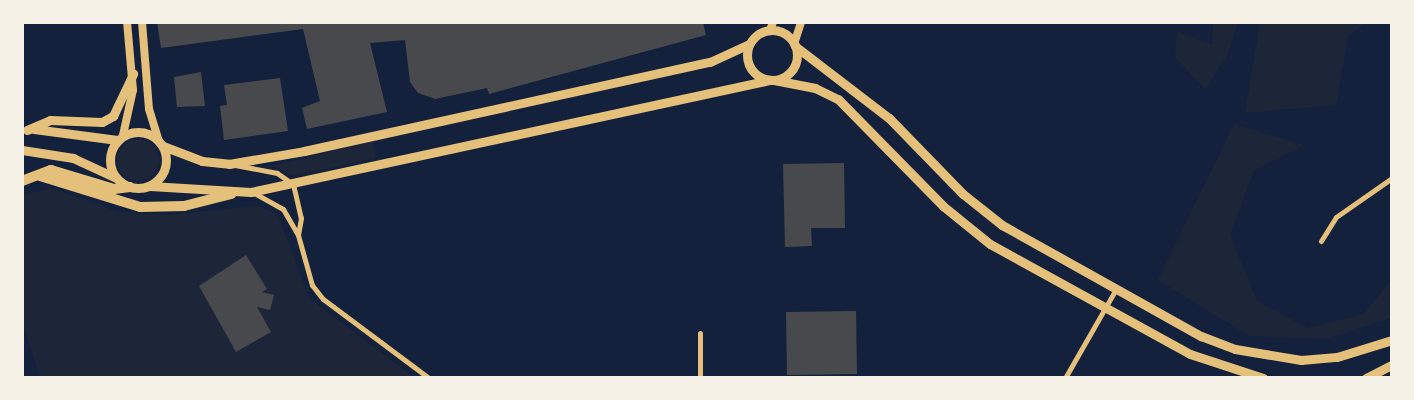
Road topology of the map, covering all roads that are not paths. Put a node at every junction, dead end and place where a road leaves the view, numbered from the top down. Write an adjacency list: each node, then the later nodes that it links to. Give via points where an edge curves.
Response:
1 (127, 22): 7 (street)
2 (142, 22): 11 (street, via 149,109)
3 (801, 22): 6 (street)
4 (771, 26): 5 (main road); 6 (main road)
5 (749, 44): 8 (main road, via 750,68); 13 (main road, via 702,64)
6 (794, 45): 8 (main road, via 793,68); 25 (main road, via 889,118 979,208)
7 (133, 74): 9 (main road, via 113,116 102,122 50,120); 10 (street)
8 (772, 80): 18 (main road); 26 (main road, via 815,88 838,99 961,223 1021,262)
9 (25, 130): 10 (main road)
10 (120, 138): 11 (main road, via 138,132); 15 (main road, via 110,162)
11 (161, 144): 13 (main road, via 202,161); 19 (main road, via 164,172)
12 (22, 150): 15 (main road, via 74,158)
13 (229, 164): 18 (street, via 277,173)
14 (40, 176): 17 (highway); 20 (highway, via 51,170 114,189); 22 (highway, via 140,207 184,206)
15 (116, 178): 20 (main road)
16 (1392, 178): 24 (street, via 1336,217)
17 (22, 181)
18 (293, 184): 21 (main road); 23 (street, via 301,218)
19 (150, 186): 20 (main road); 22 (main road)
20 (130, 187)
21 (251, 192): 22 (main road); 23 (street, via 276,202)
22 (231, 194)
23 (298, 235): 30 (street, via 312,285 324,299)
24 (1321, 241)
25 (1116, 289): 26 (street); 28 (main road, via 1201,336 1269,357 1338,357)
26 (1105, 308): 32 (street); 33 (main road, via 1190,354)
27 (700, 332): 31 (street)
28 (1392, 340)
29 (1392, 365): 34 (main road)
30 (429, 378)
31 (700, 378)
32 (1065, 378)
33 (1263, 378)
34 (1366, 378)

